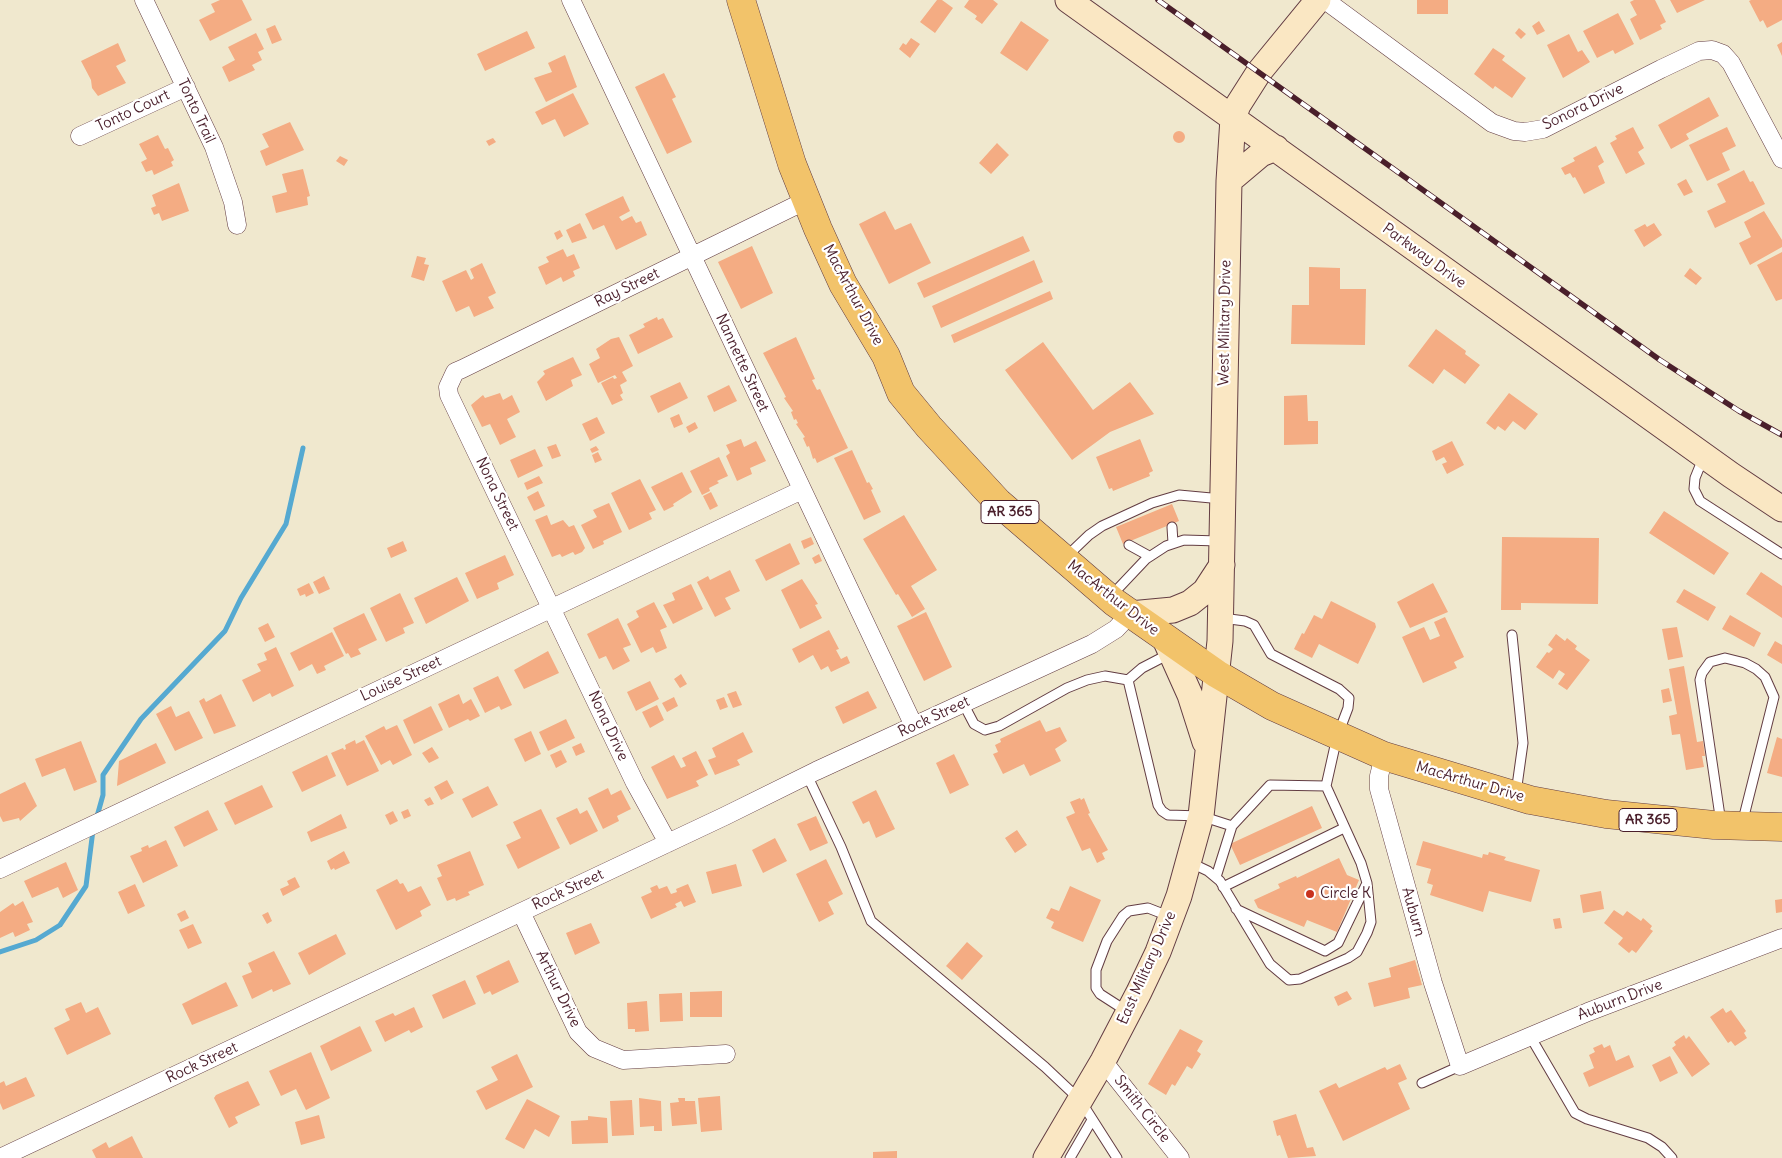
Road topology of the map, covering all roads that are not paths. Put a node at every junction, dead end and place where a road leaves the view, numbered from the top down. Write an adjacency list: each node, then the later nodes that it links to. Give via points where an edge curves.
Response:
1 (144, 0): 7 (street, Tonto Trail)
2 (571, 0): 15 (street, Nannette Street)
3 (741, 0): 13 (main road, MacArthur Drive / AR 365, via 792,164)
4 (1068, 0): 8 (street, Parkway Drive)
5 (1318, 0): 8 (street, West Military Drive, via 1259,72)
6 (1325, 0): 11 (street, Sonora Drive, via 1492,123 1514,131 1543,128 1699,51 1712,50 1723,54 1730,63)
7 (186, 87): 9 (street, Tonto Court); 14 (street, Tonto Trail, via 226,180)
8 (1233, 118): 10 (street, Parkway Drive); 12 (street, West Military Drive)
9 (80, 136)
10 (1276, 148): 12 (street, via 1261,154); 17 (street, Parkway Drive)
11 (1782, 159)
12 (1229, 181): 19 (street, West Military Drive)
13 (807, 200): 15 (street, Ray Street); 27 (main road, MacArthur Drive / AR 365, via 843,284 886,356 901,393 998,502)
14 (237, 225)
15 (692, 255): 16 (street, Ray Street, via 455,372); 18 (street, Nannette Street)
16 (451, 379): 30 (street, Nona Street, via 449,395)
17 (1704, 456): 20 (street, Parkway Drive); 25 (lane, via 1694,489 1700,501)
18 (802, 490): 30 (street, Louise Street); 37 (street, Nannette Street)
19 (1222, 499): 22 (street, West Military Drive); 27 (lane, via 1179,494 1152,503 1102,526)
20 (1782, 510)
21 (1172, 528): 23 (lane)
22 (1222, 541): 23 (lane, via 1184,540); 28 (street, West Military Drive)
23 (1173, 543): 26 (lane)
24 (1129, 545): 26 (lane)
25 (1782, 554)
26 (1149, 556): 29 (lane)
27 (1064, 559): 29 (main road, MacArthur Drive / AR 365)
28 (1222, 565): 29 (street, via 1205,590 1190,603 1173,610); 31 (street, West Military Drive)
29 (1120, 606): 33 (main road, MacArthur Drive / AR 365); 36 (street, Rock Street, via 1116,629 1092,644)
30 (551, 608): 49 (street, Nona Drive, via 635,783); 51 (street, Louise Street)
31 (1221, 618): 34 (street, West Military Drive); 38 (lane, via 1254,625 1271,654 1347,695 1348,708)
32 (1512, 635): 43 (lane, via 1523,743)
33 (1167, 645): 34 (main road, MacArthur Drive / AR 365); 35 (lane); 39 (street, via 1190,695)
34 (1217, 674): 38 (main road, MacArthur Drive / AR 365, via 1272,706); 39 (street, East Military Drive)
35 (1128, 680): 36 (lane, via 1105,676 1086,680 986,730 974,724); 44 (lane, via 1158,805 1168,815)
36 (964, 703): 37 (street, Rock Street)
37 (914, 726): 41 (street, Rock Street)
38 (1337, 737): 40 (main road, MacArthur Drive / AR 365); 42 (lane)
39 (1207, 751): 44 (street, East Military Drive)
40 (1384, 756): 43 (main road, MacArthur Drive / AR 365); 63 (street, Auburn, via 1379,789 1432,983)
41 (807, 775): 49 (street, Rock Street); 65 (lane, via 872,921 1045,1067)
42 (1326, 786): 45 (lane, via 1270,785); 48 (lane)
43 (1516, 796): 46 (main road, MacArthur Drive / AR 365, via 1606,814)
44 (1201, 816): 45 (lane); 50 (street, East Military Drive)
45 (1232, 826): 52 (lane)
46 (1731, 826): 46 (lane, via 1700,680 1710,662 1725,658 1756,669 1765,677 1774,696); 47 (main road, MacArthur Drive / AR 365)
47 (1782, 827)
48 (1344, 828): 53 (lane); 54 (lane)
49 (668, 843): 56 (street, Rock Street)
50 (1188, 861): 52 (lane); 57 (street, East Military Drive)
51 (0, 869)
52 (1216, 877): 54 (lane)
53 (1368, 883): 55 (lane, via 1338,943 1325,951); 55 (lane, via 1371,922 1362,944 1348,958 1300,979 1289,980 1274,970)
54 (1223, 887): 55 (lane)
55 (1236, 909)
56 (521, 912): 61 (street, Arthur Drive, via 578,1032 594,1048 623,1060); 66 (street, Rock Street)
57 (1171, 917): 59 (street, East Military Drive); 59 (lane, via 1148,908 1129,911 1122,916 1108,941 1096,970 1096,988)
58 (1782, 938): 60 (street, Auburn Drive)
59 (1129, 1012): 62 (street, East Military Drive)
60 (1530, 1036): 63 (street, Auburn Drive); 71 (lane, via 1575,1113 1648,1138)
61 (726, 1054)
62 (1102, 1061): 65 (street, East Military Drive); 70 (street, Smith Circle)
63 (1460, 1066): 64 (lane)
64 (1422, 1083)
65 (1086, 1110): 67 (street, East Military Drive); 68 (lane); 69 (lane)
66 (2, 1157)
67 (1046, 1158)
68 (1070, 1158)
69 (1117, 1158)
70 (1180, 1158)
71 (1672, 1158)

